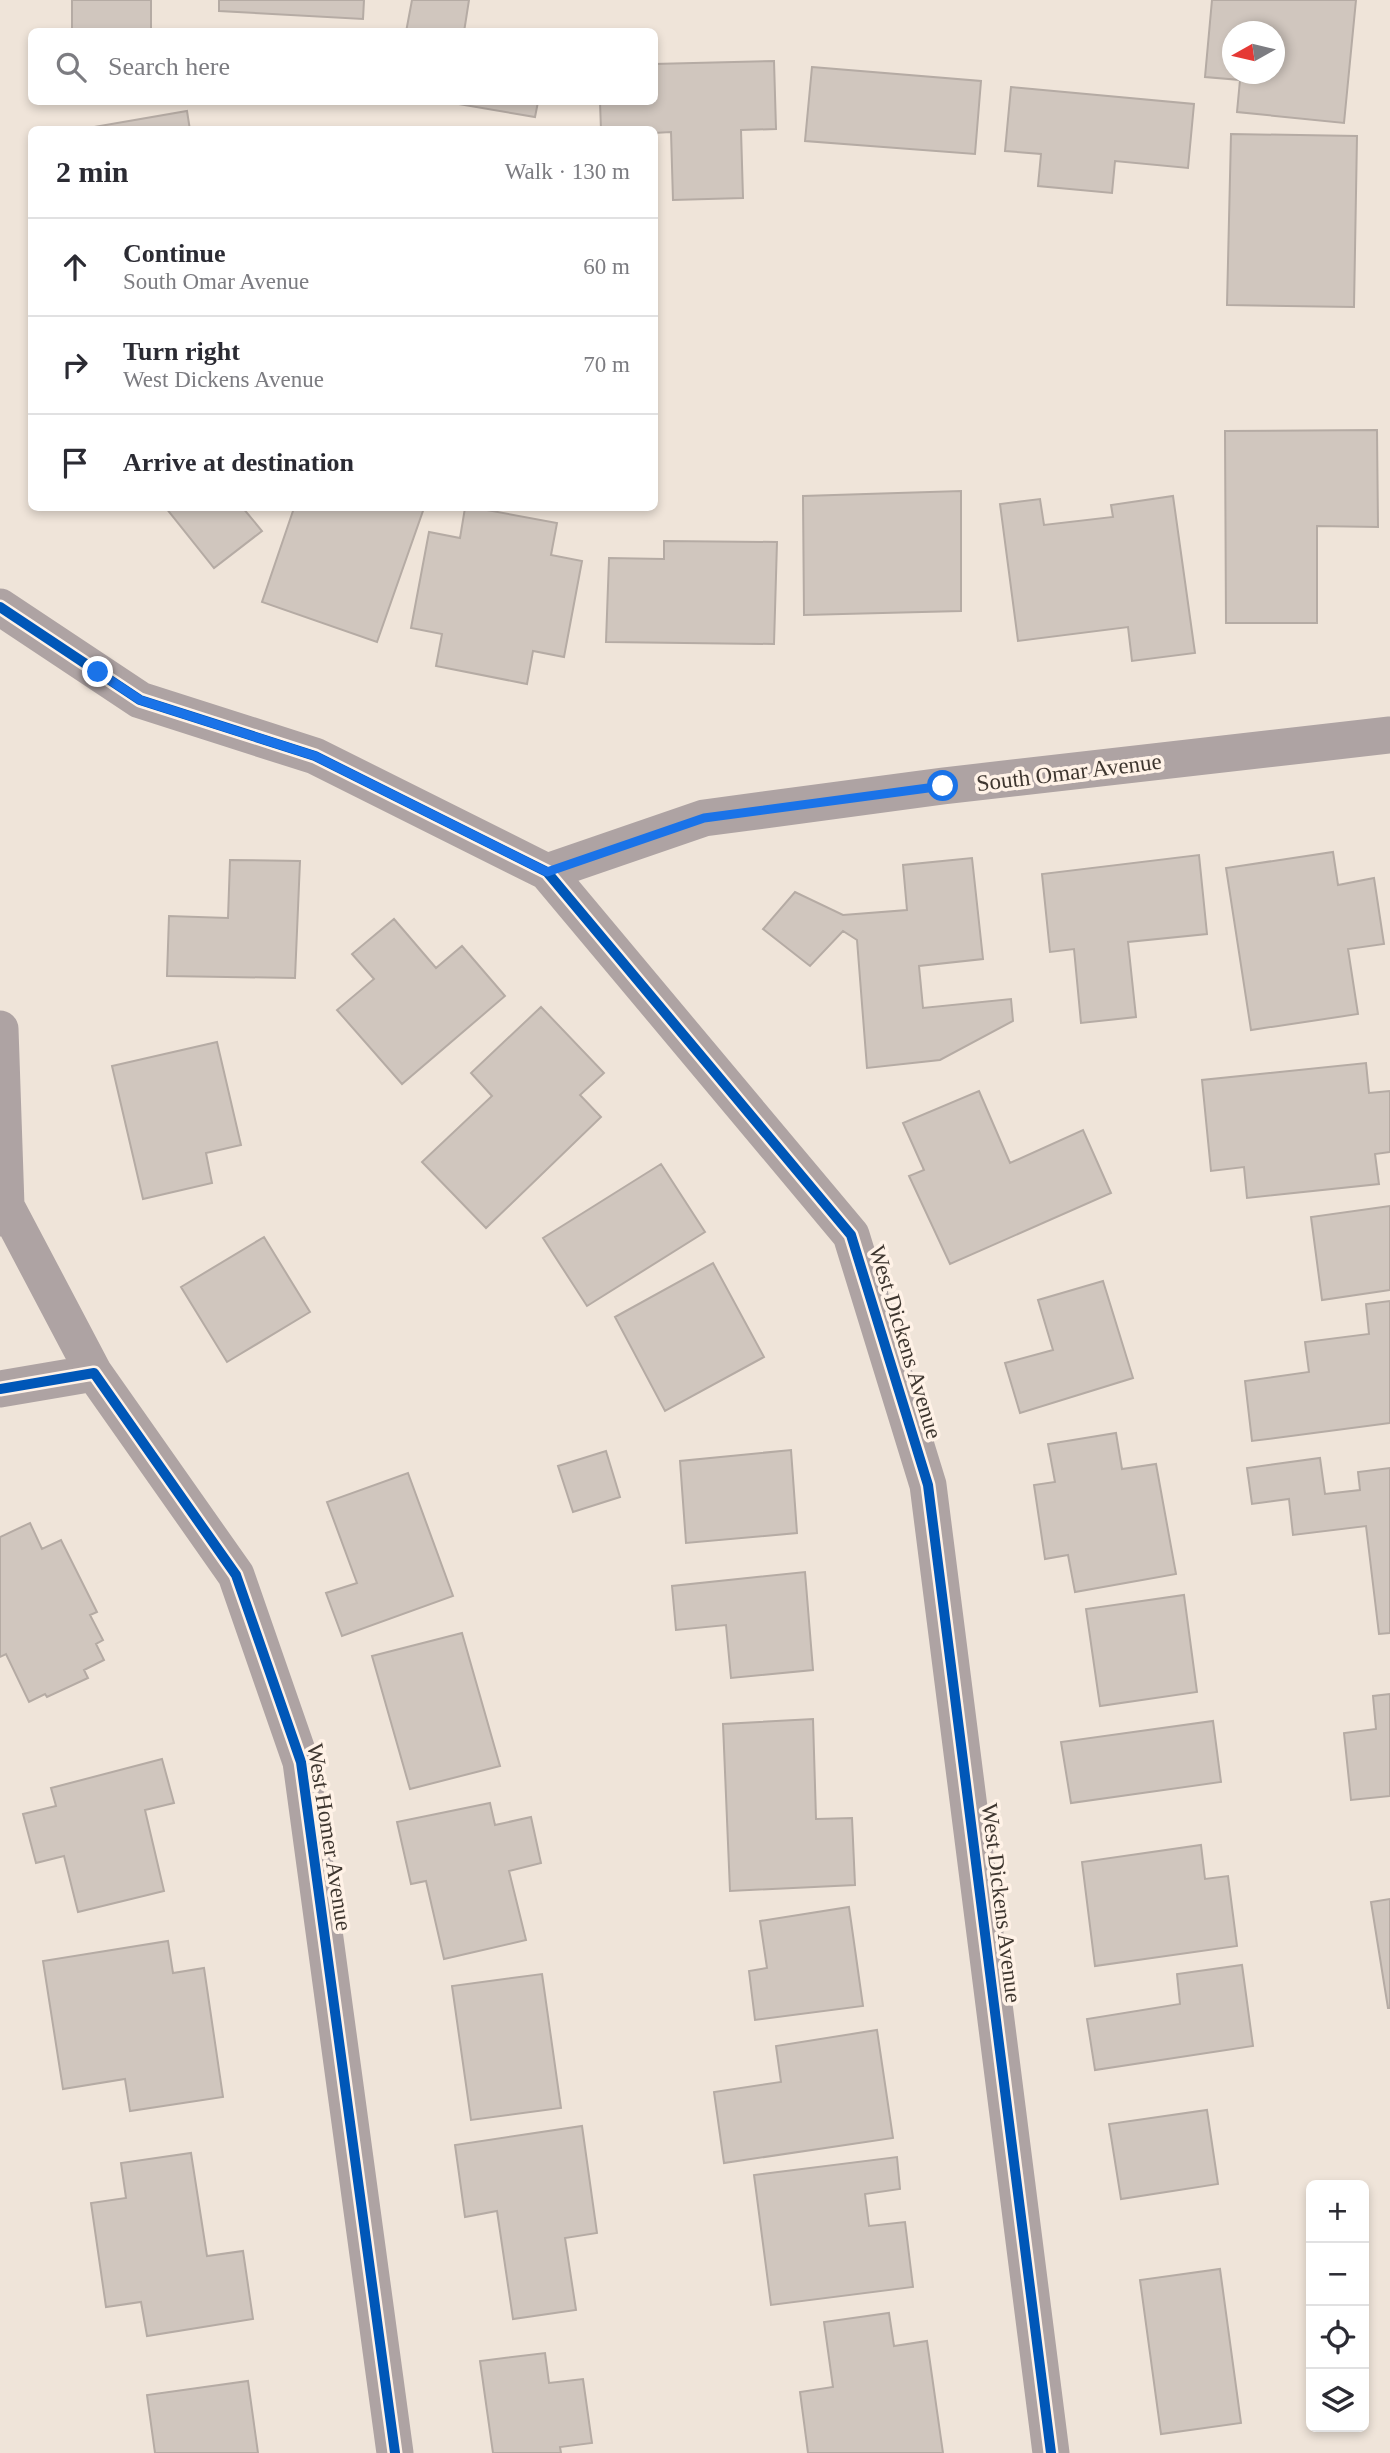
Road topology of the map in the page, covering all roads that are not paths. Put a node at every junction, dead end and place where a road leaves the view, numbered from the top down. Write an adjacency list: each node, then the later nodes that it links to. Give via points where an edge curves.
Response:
1 (0, 607): 3 (street, West Dickens Avenue, via 140,700 315,756)
2 (1390, 735): 3 (street, South Omar Avenue, via 704,818)
3 (547, 872): 9 (street, West Dickens Avenue, via 851,1235 928,1485)
4 (0, 1028): 5 (street)
5 (3, 1212): 6 (street, West Homer Avenue)
6 (94, 1373): 7 (street); 8 (street, West Homer Avenue, via 236,1575 301,1762)
7 (0, 1390)
8 (394, 2453)
9 (1051, 2453)

